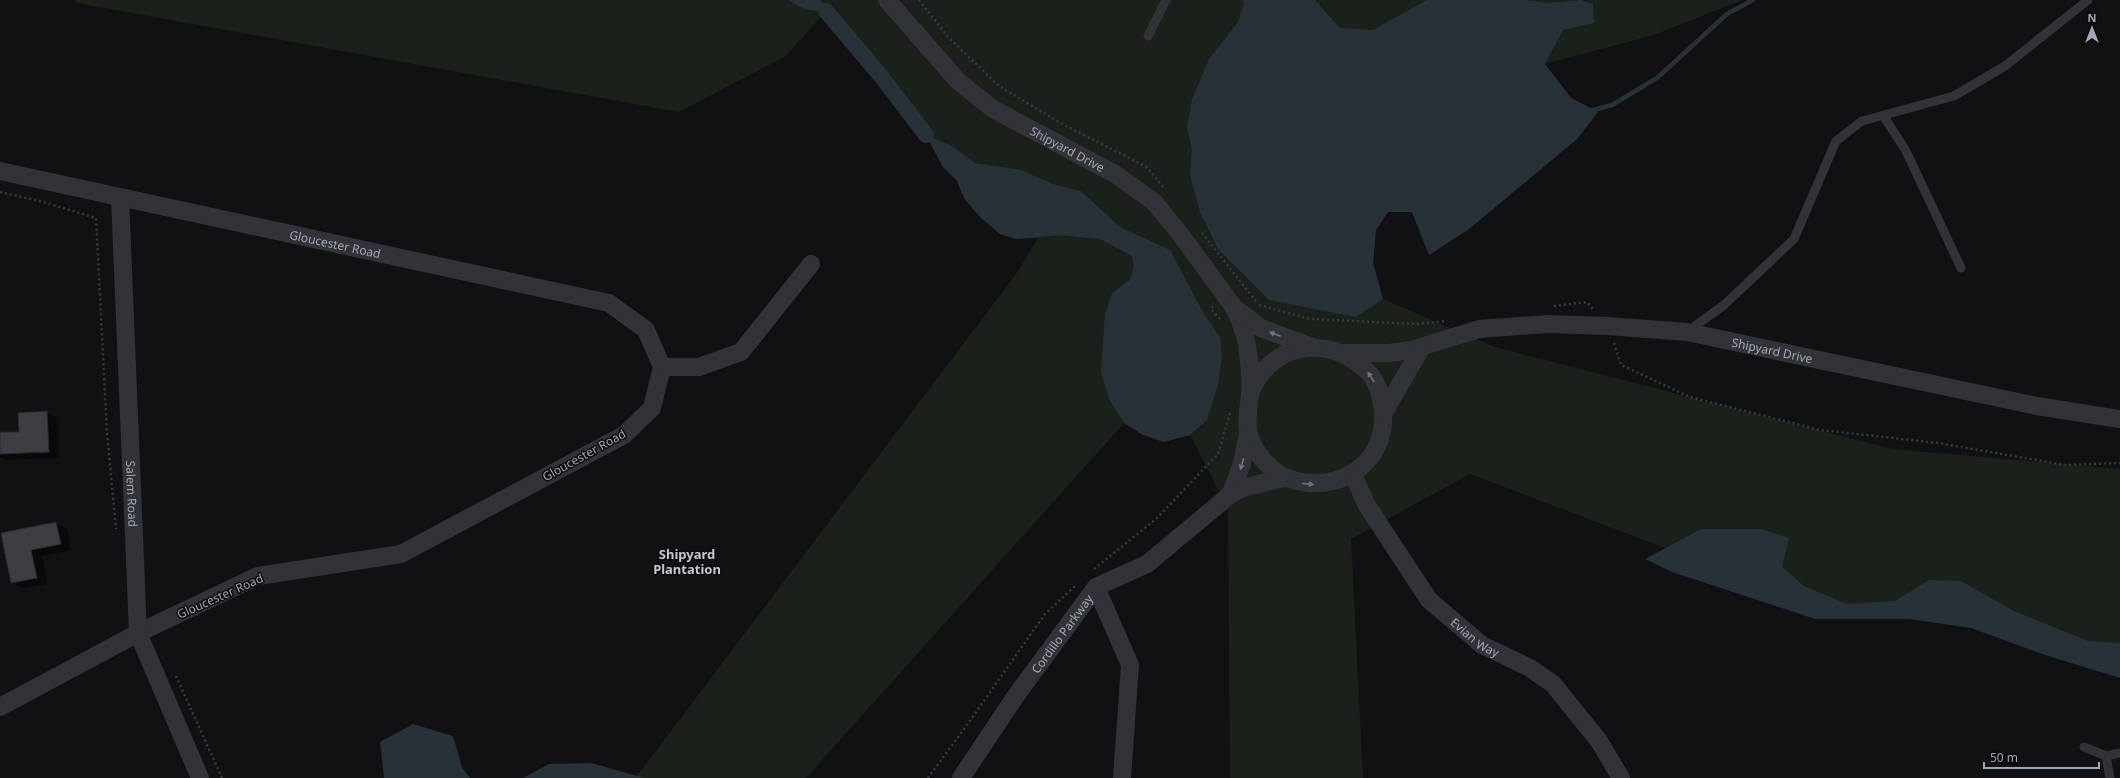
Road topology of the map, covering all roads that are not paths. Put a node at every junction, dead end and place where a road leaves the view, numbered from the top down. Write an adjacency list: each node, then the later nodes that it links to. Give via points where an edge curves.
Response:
1 (887, 0): 10 (street, Shipyard Drive, via 958,81 993,109 1115,174 1154,202 1181,234)
2 (1166, 0): 4 (lane)
3 (2088, 0): 5 (lane, via 2005,66 1954,96)
4 (1148, 36)
5 (1883, 115): 9 (lane, via 1906,151); 11 (lane, via 1862,121 1836,141 1794,239 1724,305)
6 (0, 171): 7 (street, Gloucester Road)
7 (120, 198): 15 (street, Gloucester Road, via 609,303 646,330); 24 (street, Salem Road)
8 (811, 264): 15 (street, via 741,352 699,367)
9 (1961, 268)
10 (1235, 309): 12 (street, Shipyard Drive, one-way to 10, via 1260,328); 16 (street, Shipyard Drive, via 1241,321 1249,359)
11 (1687, 332): 13 (street, Shipyard Drive, via 1548,324 1479,329); 18 (street, Shipyard Drive, via 2037,406)
12 (1312, 347): 14 (street, via 1333,349); 16 (street, via 1292,351 1273,361 1259,376)
13 (1422, 347): 14 (street, Shipyard Drive, via 1389,353); 17 (street)
14 (1341, 353): 17 (street, one-way to 14, via 1379,389 1368,371)
15 (662, 367): 24 (street, Gloucester Road, via 652,408 624,435 401,554 258,576)
16 (1250, 394): 19 (street, via 1246,413)
17 (1384, 412): 20 (street, via 1381,436 1376,447 1370,458)
18 (2120, 419)
19 (1248, 434): 21 (street, via 1256,452); 22 (street, Cordillo Parkway, one-way to 22, via 1242,463)
20 (1353, 474): 21 (street, one-way to 20, via 1319,485 1337,482); 32 (street, Evian Way, via 1374,518 1429,600 1482,645 1530,668 1553,684 1599,741)
21 (1284, 478): 22 (street, Cordillo Parkway, via 1242,488)
22 (1230, 494): 23 (street, Cordillo Parkway, via 1147,564)
23 (1093, 580): 30 (street, Cordillo Parkway); 31 (street, via 1130,665)
24 (138, 633): 25 (street, Gloucester Road); 29 (street, Salem Road)
25 (0, 707)
26 (2084, 747): 28 (lane)
27 (2120, 753): 28 (lane)
28 (2106, 756): 33 (lane)
29 (200, 778)
30 (961, 778)
31 (1122, 778)
32 (1621, 778)
33 (2110, 778)

